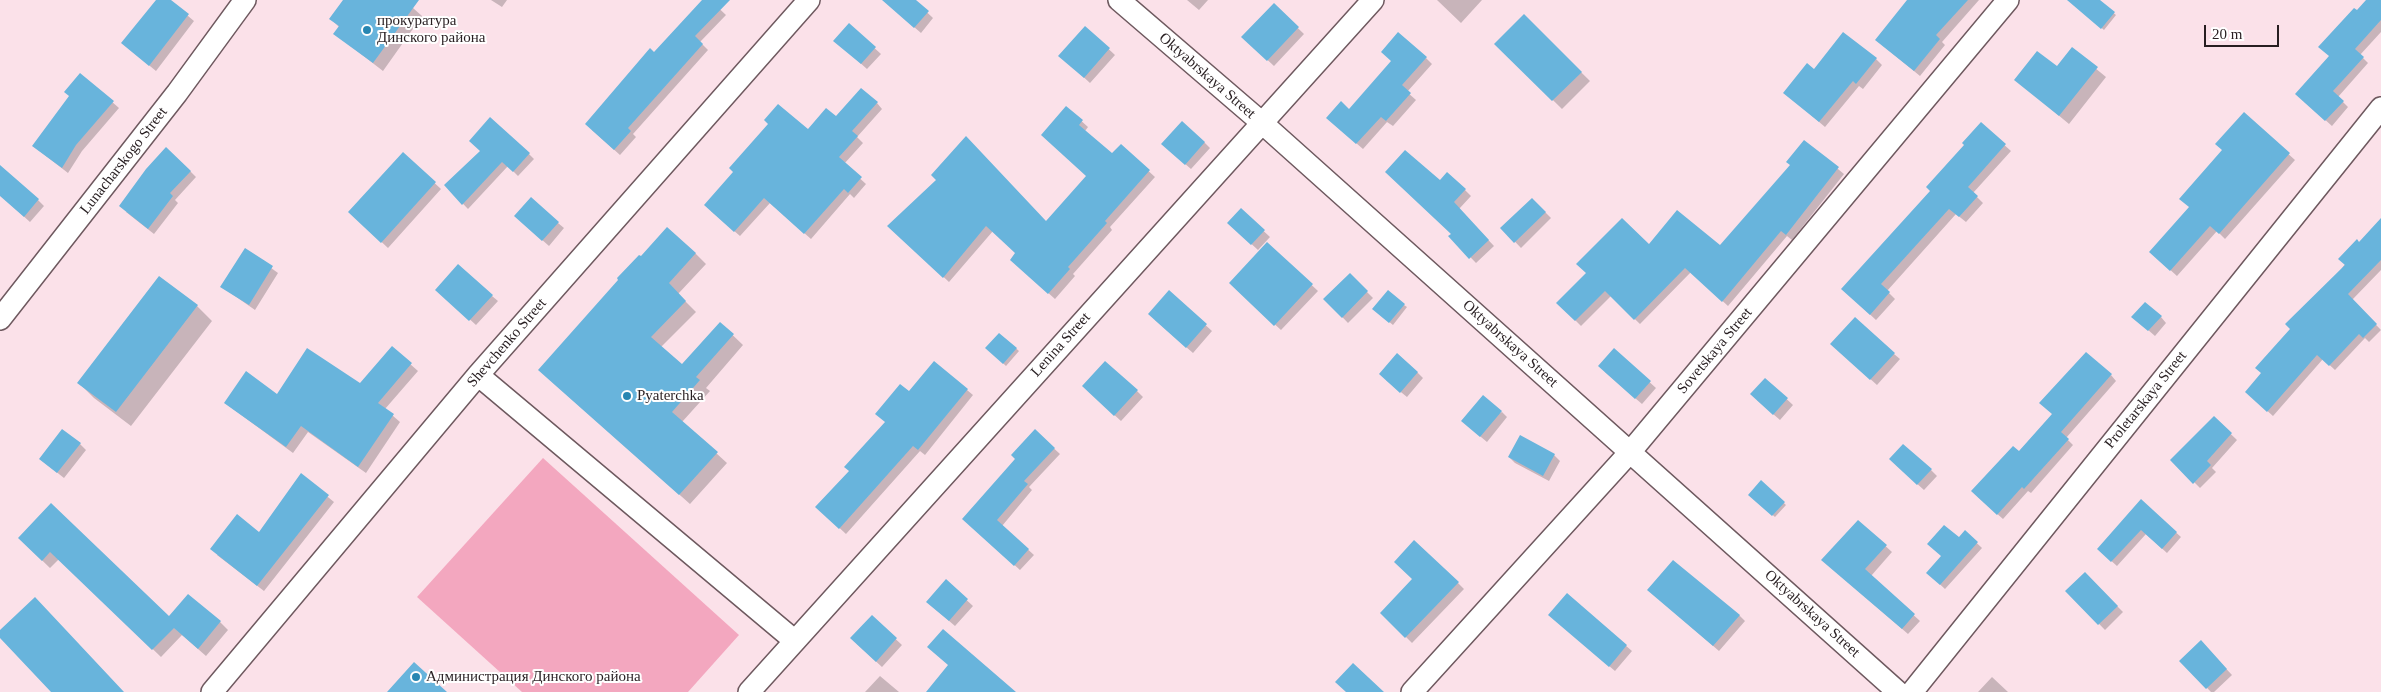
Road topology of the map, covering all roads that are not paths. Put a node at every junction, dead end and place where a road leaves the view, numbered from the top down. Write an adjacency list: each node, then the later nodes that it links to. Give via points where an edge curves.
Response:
1 (244, 0): 8 (street, Lunacharskogo Street, via 177,93)
2 (809, 0): 9 (street, Shevchenko Street)
3 (1119, 0): 7 (street, Oktyabrskaya Street)
4 (1373, 0): 7 (street, Lenina Street)
5 (2008, 0): 10 (street, Sovetskaya Street)
6 (2381, 108): 16 (street, Proletarskaya Street)
7 (1261, 122): 10 (street, Oktyabrskaya Street); 11 (street, Lenina Street)
8 (0, 319)
9 (478, 375): 11 (street); 12 (street, Shevchenko Street)
10 (1631, 451): 14 (street, Sovetskaya Street); 15 (street, Oktyabrskaya Street)
11 (795, 641): 13 (street, Lenina Street)
12 (212, 692)
13 (749, 692)
14 (1412, 692)
15 (1898, 692)
16 (1912, 692)

